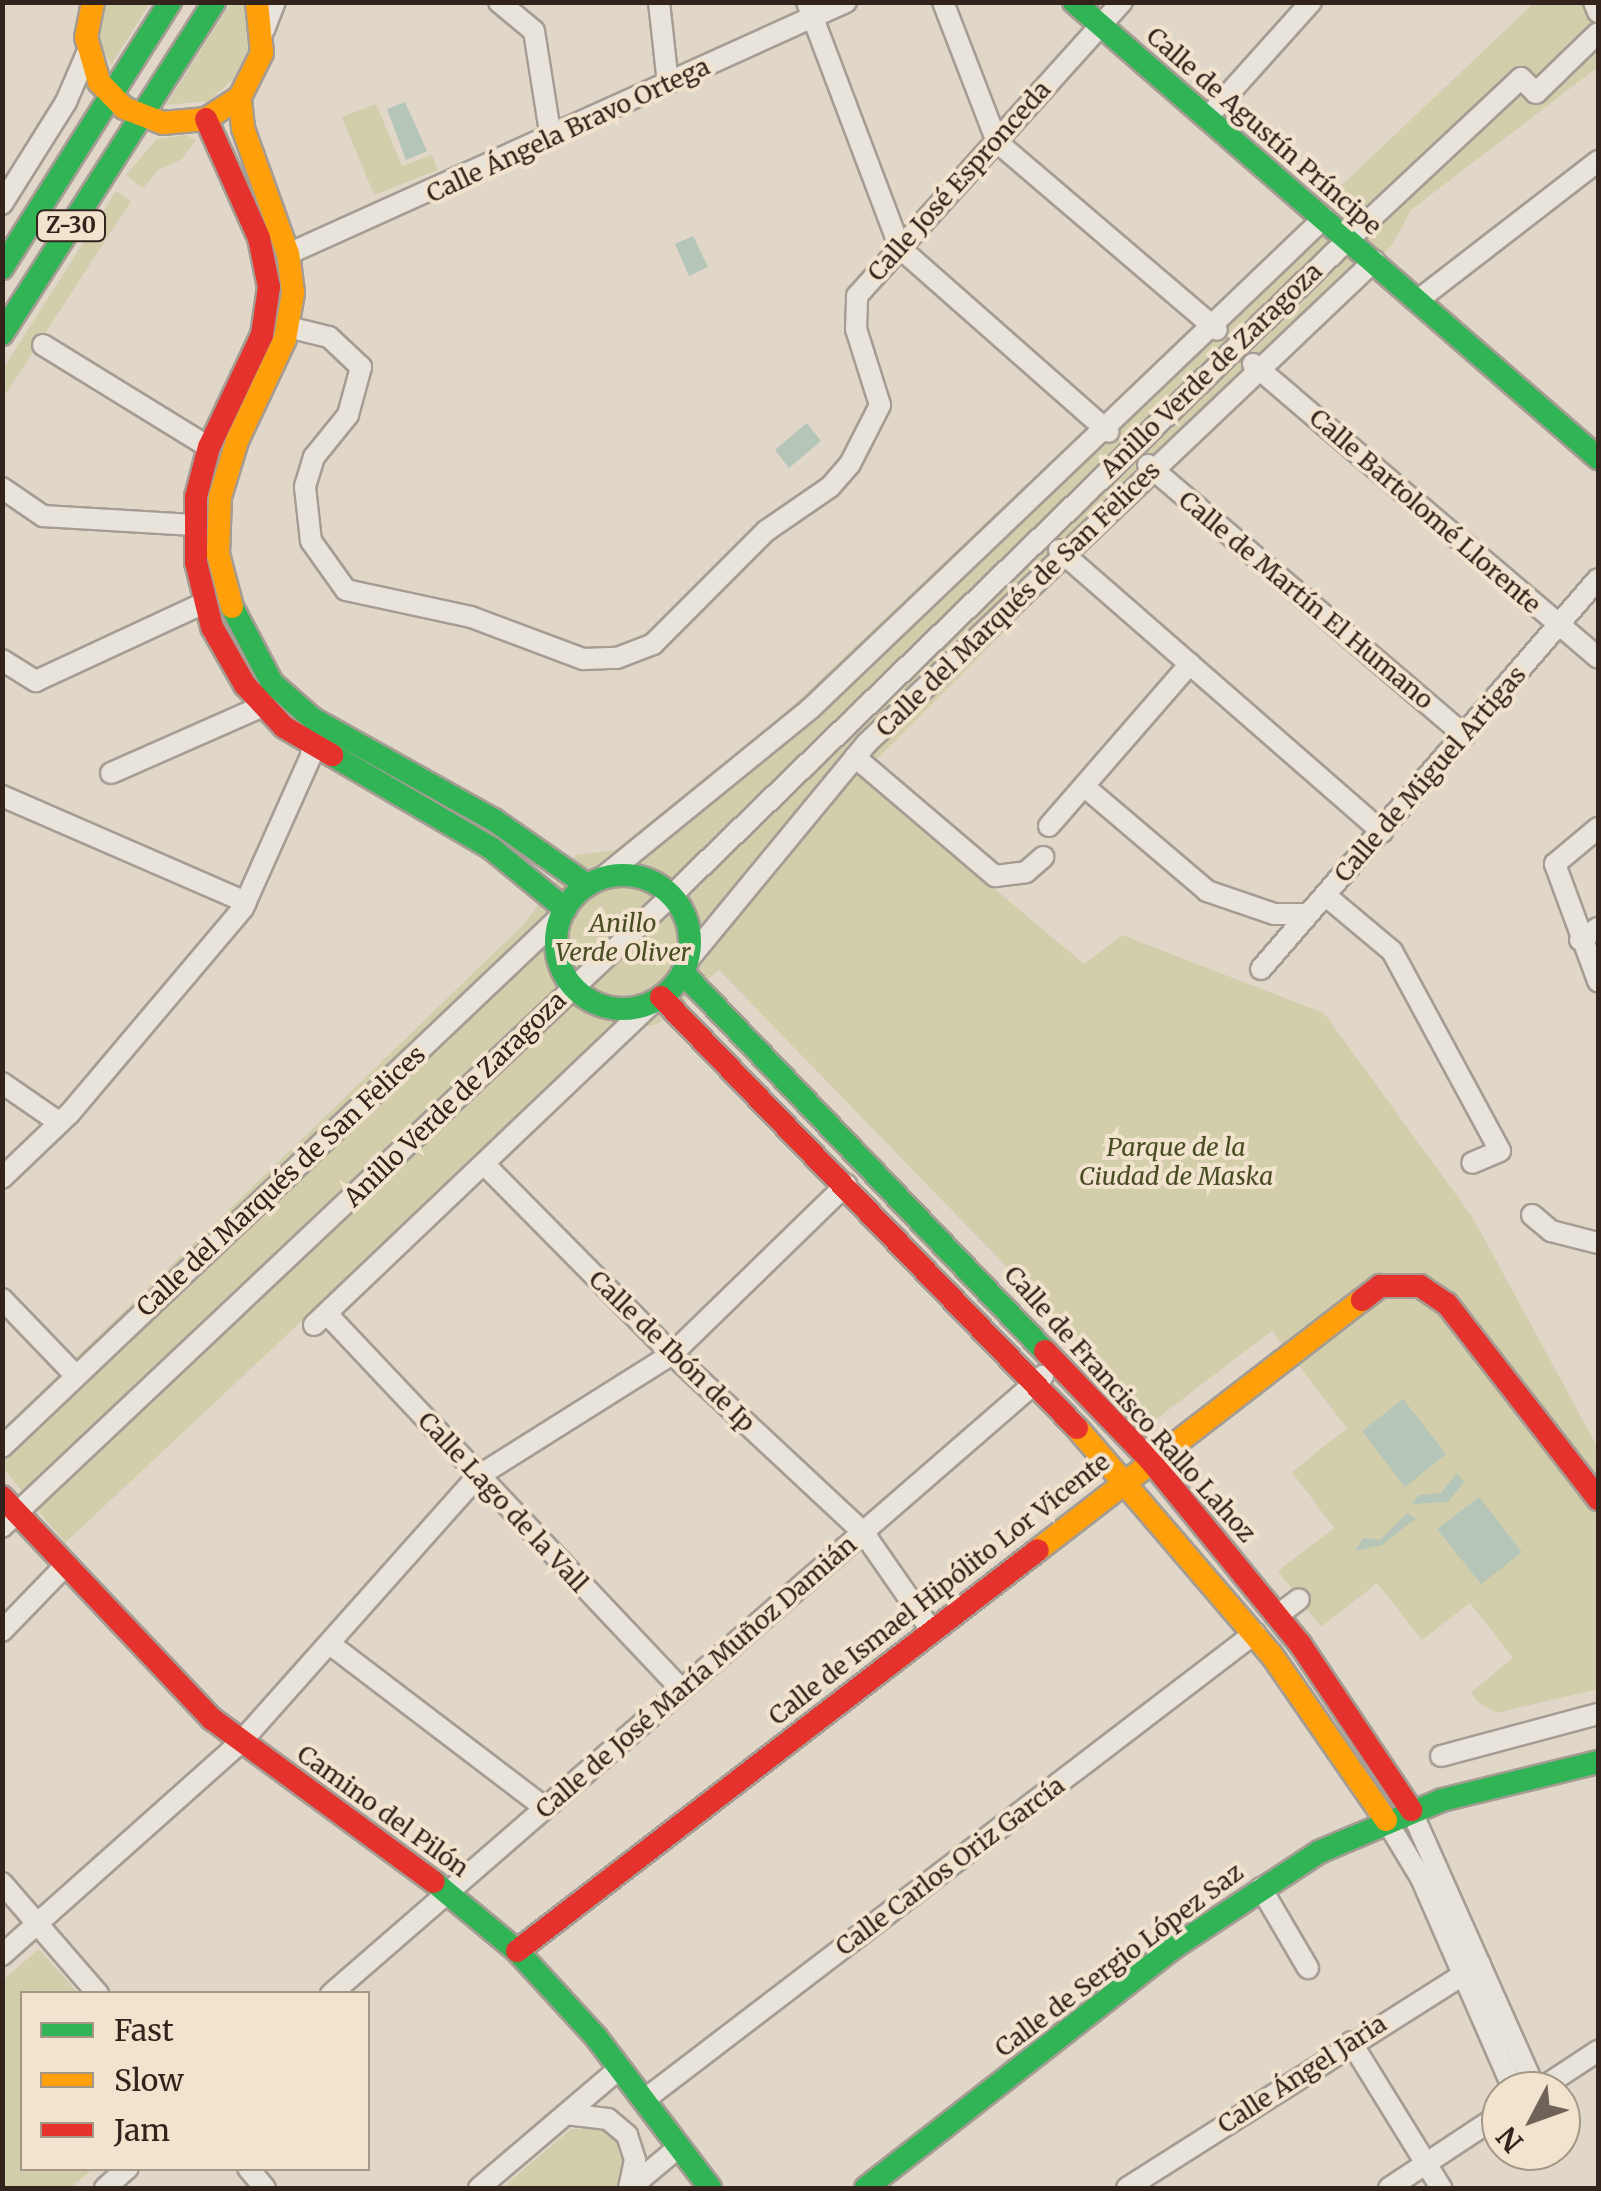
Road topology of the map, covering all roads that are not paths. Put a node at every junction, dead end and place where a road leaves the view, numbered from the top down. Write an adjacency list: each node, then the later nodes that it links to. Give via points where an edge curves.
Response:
1 (73, 2): 15 (street)
2 (170, 2): 23 (main road, Z-30)
3 (214, 2): 25 (main road, Z-30)
4 (257, 2): 18 (main road)
5 (275, 2): 18 (street)
6 (499, 2): 29 (street, via 534,31)
7 (658, 2): 22 (street)
8 (846, 2): 14 (street, Calle Ángela Bravo Ortega)
9 (943, 2): 30 (street)
10 (1074, 2): 17 (main road, Calle de Agustín Príncipe)
11 (1122, 2): 17 (street, Calle José Espronceda)
12 (1311, 2): 26 (street)
13 (1594, 2): 16 (street)
14 (808, 10): 22 (street, Calle Ángela Bravo Ortega); 35 (street)
15 (90, 12): 20 (main road)
16 (1598, 12)
17 (1100, 26): 26 (main road, Calle de Agustín Príncipe); 30 (street, Calle José Espronceda)
18 (264, 30): 24 (main road, via 259,65)
19 (1598, 33): 34 (street, Anillo Verde de Zaragoza, via 1536,93 1520,78)
20 (88, 51): 21 (street); 23 (main road)
21 (78, 82): 28 (street); 32 (street)
22 (668, 84): 29 (street, Calle Ángela Bravo Ortega)
23 (112, 97): 25 (main road); 28 (main road, Z-30)
24 (240, 97): 27 (main road); 36 (main road, via 243,128)
25 (141, 118): 27 (main road); 42 (main road, Z-30)
26 (1207, 118): 33 (main road, Calle de Agustín Príncipe)
27 (206, 119): 46 (main road, via 259,238 269,288 262,335)
28 (89, 131): 38 (main road, Z-30)
29 (550, 138): 36 (street, Calle Ángela Bravo Ortega)
30 (996, 142): 35 (street, Calle José Espronceda); 41 (street)
31 (1598, 165): 39 (street)
32 (2, 204)
33 (1324, 218): 34 (main road, Calle de Agustín Príncipe); 41 (street)
34 (1348, 240): 37 (main road, Calle de Agustín Príncipe); 71 (street, Anillo Verde de Zaragoza)
35 (900, 248): 40 (street, Calle José Espronceda, via 852,309 880,405 850,464 728,566 679,623 653,644 616,658 583,659 471,617 372,600 346,590 326,571 310,542 305,487 314,458 348,416 361,368 329,337); 45 (street)
36 (288, 254): 40 (main road)
37 (1374, 262): 39 (main road, Calle de Agustín Príncipe); 44 (street, Calle del Marqués de San Felices)
38 (2, 268)
39 (1417, 301): 47 (main road, Calle de Agustín Príncipe)
40 (288, 327): 59 (main road, via 229,461 218,554 233,616 252,655)
41 (1215, 328): 45 (street)
42 (2, 334)
43 (43, 345): 46 (street)
44 (1255, 366): 48 (street, Calle del Marqués de San Felices); 54 (street, Calle Bartolomé Llorente)
45 (1107, 430): 70 (street, via 810,708)
46 (209, 447): 50 (main road)
47 (1598, 458)
48 (1151, 468): 51 (street, Calle del Marqués de San Felices); 60 (street, Calle de Martín El Humano)
49 (2, 488): 50 (street, via 44,516)
50 (194, 525): 53 (main road)
51 (1062, 552): 57 (street); 62 (street, Calle del Marqués de San Felices)
52 (1598, 579): 54 (street, Calle de Miguel Artigas)
53 (204, 602): 56 (street, via 36,681); 58 (main road, via 226,656)
54 (1559, 625): 55 (street, Calle Bartolomé Llorente); 60 (street, Calle de Miguel Artigas)
55 (1598, 658)
56 (2, 660)
57 (1190, 664): 64 (street); 68 (street)
58 (263, 706): 61 (main road); 63 (street)
59 (312, 719): 61 (street); 70 (main road)
60 (1464, 735): 68 (street, Calle de Miguel Artigas)
61 (314, 748): 73 (street); 74 (main road, via 491,848)
62 (855, 758): 69 (street, via 996,876 1026,872); 78 (street, Calle del Marqués de San Felices)
63 (111, 774)
64 (1085, 787): 66 (street); 75 (street, via 1207,891 1274,914)
65 (2, 796): 73 (street)
66 (1049, 826)
67 (1598, 828): 77 (street, via 1555,864)
68 (1382, 832): 72 (street, Calle de Miguel Artigas)
69 (1043, 857)
70 (594, 882): 71 (main road, via 637,876); 74 (main road)
71 (672, 894): 78 (main road, via 688,925); 81 (street, Anillo Verde de Zaragoza)
72 (1325, 895): 75 (street, Calle de Miguel Artigas); 85 (street, via 1392,951 1500,1151)
73 (246, 902): 84 (street)
74 (563, 913): 81 (main road, via 557,952); 94 (street, Calle del Marqués de San Felices)
75 (1308, 914): 79 (street, Calle de Miguel Artigas)
76 (1598, 928): 77 (street)
77 (1580, 940): 80 (street)
78 (686, 966): 82 (main road); 93 (main road, Calle de Francisco Rallo Lahoz)
79 (1262, 969)
80 (1598, 981)
81 (572, 985): 82 (main road, via 601,1005); 101 (street, Anillo Verde de Zaragoza)
82 (656, 1000): 86 (street); 88 (main road, Calle de Francisco Rallo Lahoz)
83 (2, 1083): 84 (street)
84 (60, 1123): 87 (street)
85 (1472, 1164)
86 (484, 1165): 92 (street, Calle de Ibón de Ip); 98 (street, Calle Lago de la Vall, via 320,1320)
87 (2, 1178)
88 (846, 1185): 92 (street); 95 (main road, Calle de Francisco Rallo Lahoz)
89 (1532, 1215): 90 (street, via 1543,1228)
90 (1598, 1243)
91 (2, 1299): 94 (street)
92 (672, 1354): 98 (street); 102 (street, Calle de Ibón de Ip)
93 (1054, 1356): 95 (street, Calle de José María Muñoz Damián); 97 (main road, Calle de Francisco Rallo Lahoz)
94 (76, 1376): 96 (street, Calle del Marqués de San Felices)
95 (1039, 1384): 99 (main road, Calle de Francisco Rallo Lahoz); 102 (street, Calle de José María Muñoz Damián)
96 (2, 1446)
97 (1150, 1460): 99 (main road, Calle de Ismael Hipólito Lor Vicente); 100 (main road, Calle de Ismael Hipólito Lor Vicente, via 1373,1290 1409,1283 1447,1304); 105 (main road, Calle de Francisco Rallo Lahoz)
98 (477, 1477): 109 (street); 110 (street, Calle Lago de la Vall)
99 (1127, 1479): 106 (main road, Calle de Ismael Hipólito Lor Vicente); 108 (main road, Calle de Francisco Rallo Lahoz)
100 (1598, 1499)
101 (7, 1513): 103 (main road, Camino del Pilón)
102 (863, 1532): 106 (street, Calle de Ibón de Ip); 110 (street, Calle de José María Muñoz Damián)
103 (63, 1568): 107 (street); 112 (main road, Camino del Pilón)
104 (1299, 1598): 105 (street)
105 (1278, 1615): 116 (main road, Calle de Francisco Rallo Lahoz)
106 (931, 1630): 122 (main road, Calle de Ismael Hipólito Lor Vicente)
107 (2, 1631)
108 (1255, 1633): 117 (main road, Calle de Francisco Rallo Lahoz); 134 (street, Calle Carlos Oriz García)
109 (330, 1644): 112 (street); 115 (street)
110 (680, 1689): 115 (street, Calle de José María Muñoz Damián)
111 (1598, 1714): 113 (street)
112 (240, 1742): 120 (main road, Camino del Pilón); 121 (street)
113 (1442, 1756)
114 (1598, 1762): 116 (main road, Calle de Sergio López Saz)
115 (544, 1808): 120 (street, Calle de José María Muñoz Damián)
116 (1411, 1810): 117 (main road, Calle de Sergio López Saz); 125 (street, Calle de Francisco Rallo Lahoz)
117 (1386, 1820): 119 (main road, Calle de Sergio López Saz); 125 (street, Calle de Francisco Rallo Lahoz)
118 (2, 1882): 121 (street)
119 (1261, 1888): 124 (street); 140 (main road, Calle de Sergio López Saz, via 1174,1948)
120 (448, 1892): 122 (main road, Camino del Pilón); 127 (street, Calle de José María Muñoz Damián)
121 (38, 1924): 123 (street); 126 (street)
122 (517, 1950): 130 (main road, Camino del Pilón)
123 (2, 1955)
124 (1308, 1968)
125 (1472, 1969): 128 (street, Calle Ángel Jaria); 131 (street, Calle de Francisco Rallo Lahoz); 132 (street, Calle de Francisco Rallo Lahoz)
126 (95, 1991)
127 (334, 1991)
128 (1352, 2042): 138 (street); 145 (street, Calle Ángel Jaria)
129 (1598, 2051): 133 (street)
130 (620, 2068): 134 (main road, Camino del Pilón); 135 (street)
131 (1507, 2071)
132 (1526, 2071)
133 (1567, 2071)
134 (644, 2100): 137 (main road, Camino del Pilón)
135 (566, 2114): 142 (street); 143 (street, via 596,2114 618,2126 635,2160)
136 (1481, 2127): 138 (street)
137 (679, 2147): 143 (street); 144 (main road, Camino del Pilón)
138 (1426, 2164): 146 (street); 147 (street)
139 (125, 2171): 141 (street)
140 (875, 2186)
141 (106, 2188)
142 (479, 2188)
143 (629, 2188)
144 (710, 2188)
145 (1127, 2188)
146 (1389, 2188)
147 (1441, 2188)

